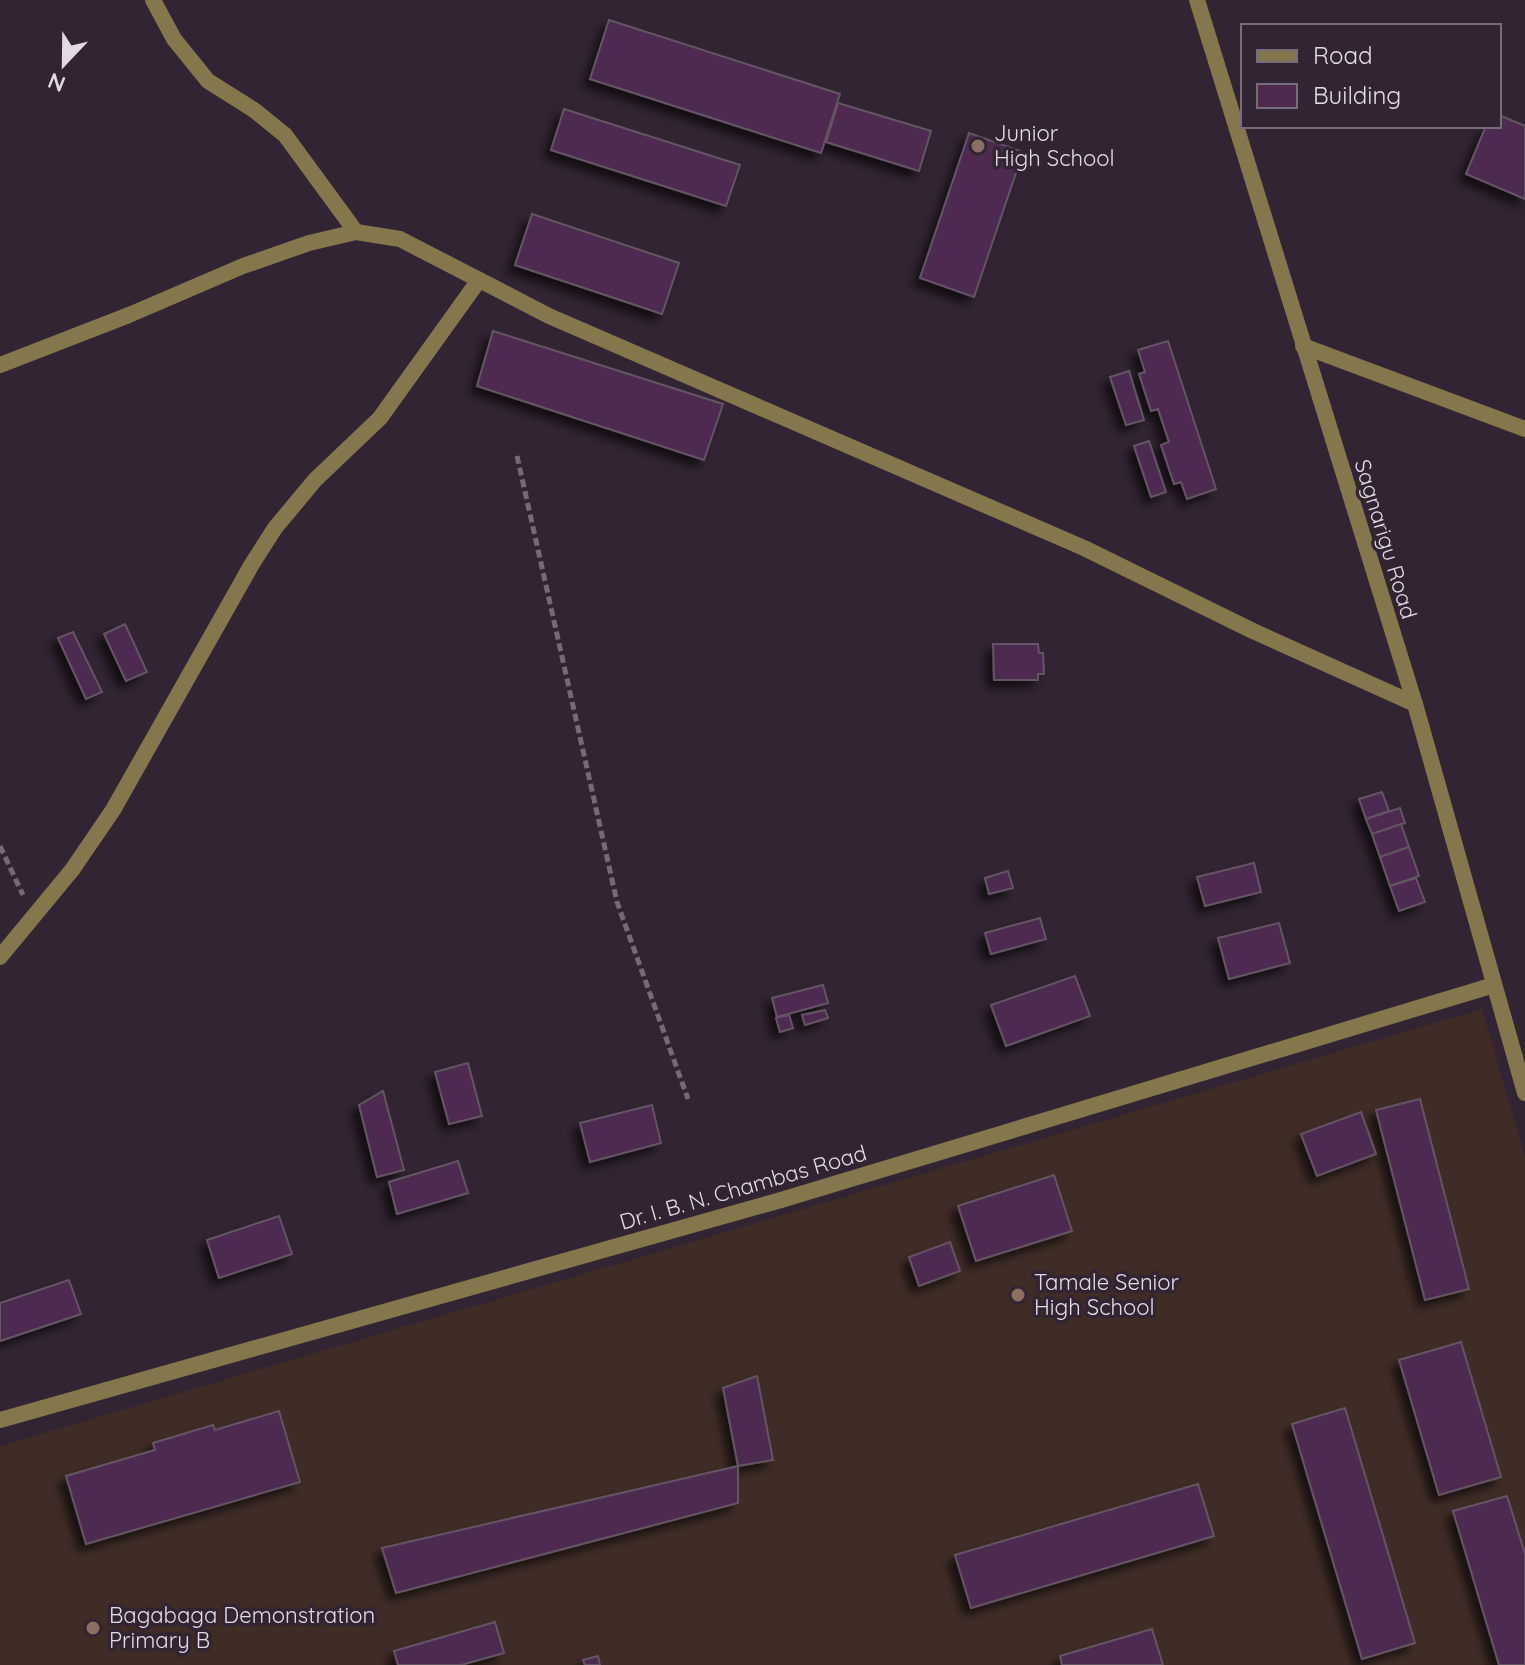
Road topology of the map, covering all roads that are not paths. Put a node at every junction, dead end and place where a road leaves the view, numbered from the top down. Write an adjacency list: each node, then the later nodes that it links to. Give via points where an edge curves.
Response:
1 (153, 0): 3 (street, via 174,39 208,81 285,135)
2 (1197, 0): 5 (street, Sagnarigu Road)
3 (356, 232): 4 (street, via 400,239); 6 (street, via 243,266)
4 (479, 280): 8 (street, via 549,316 1084,548); 9 (street, via 380,418 315,480 275,528 113,810 72,870)
5 (1303, 346): 7 (street); 8 (street, Sagnarigu Road)
6 (0, 365)
7 (1525, 429)
8 (1415, 704): 10 (street, Sagnarigu Road)
9 (0, 957)
10 (1494, 985): 11 (street, Sagnarigu Road); 12 (street, Dr. I. B. N. Chambas Road, via 781,1200)
11 (1525, 1093)
12 (0, 1420)

